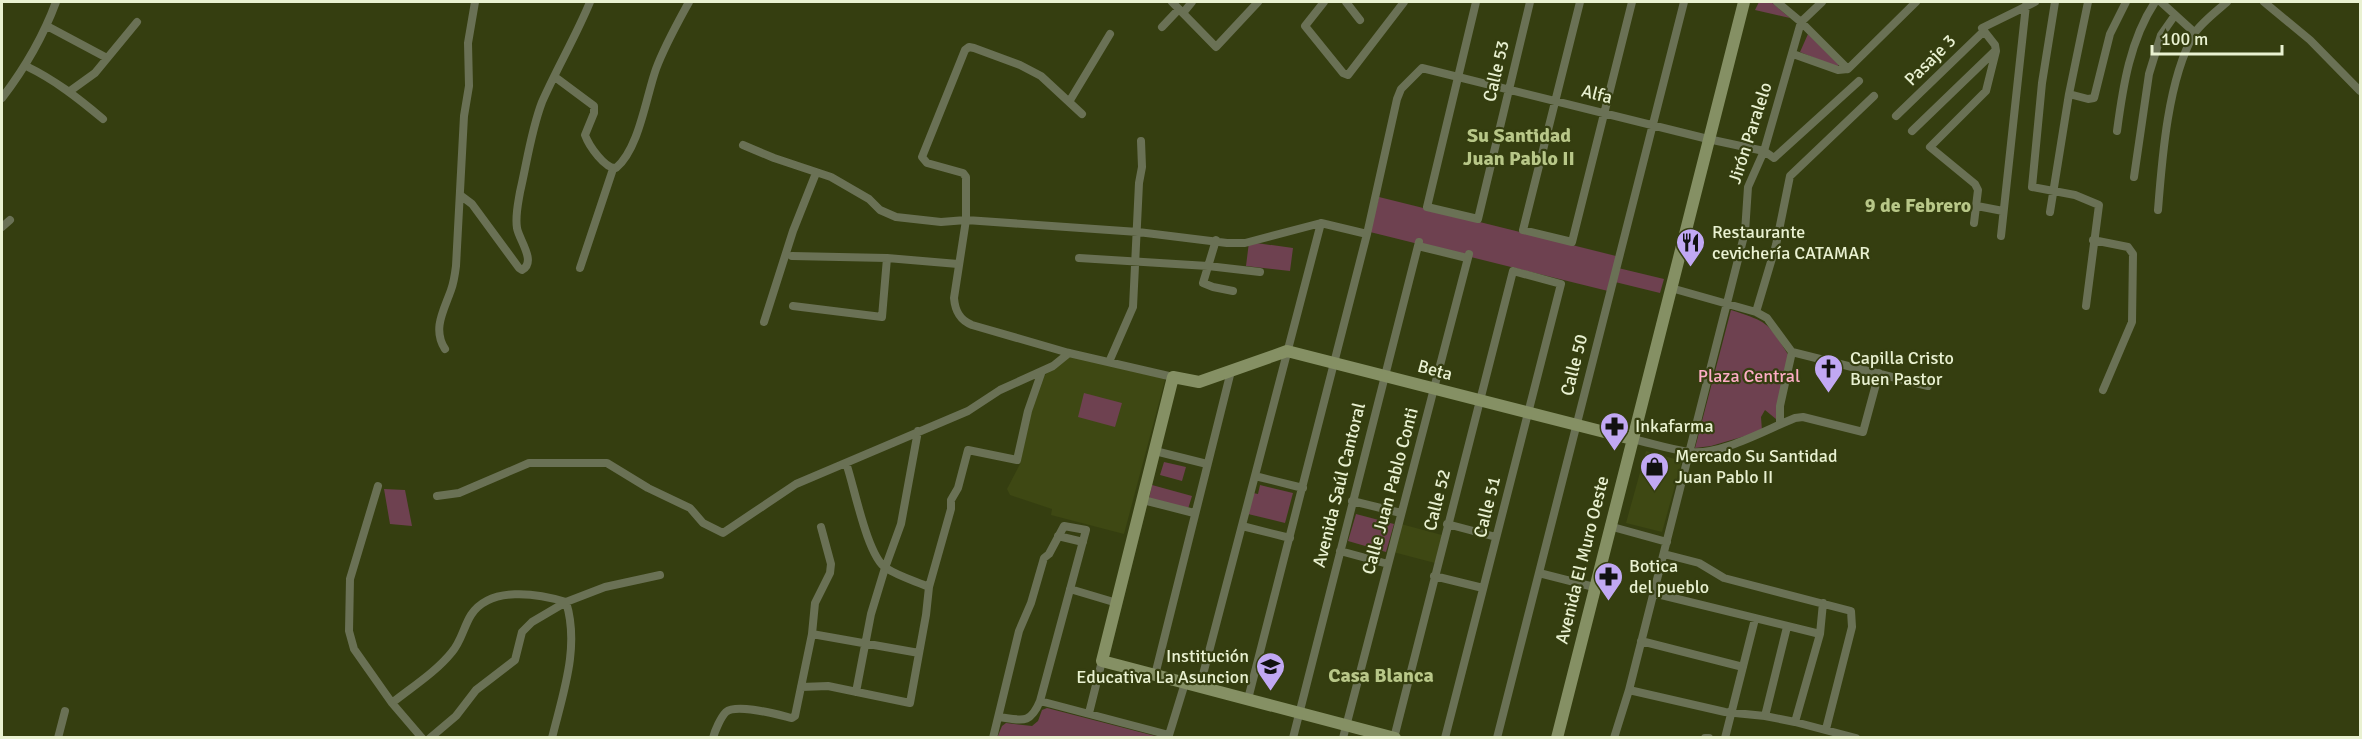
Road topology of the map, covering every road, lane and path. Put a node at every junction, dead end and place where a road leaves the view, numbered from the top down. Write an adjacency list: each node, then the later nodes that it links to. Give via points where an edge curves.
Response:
1 (56, 2): 34 (street)
2 (476, 2): 70 (street, via 468,43 469,86)
3 (590, 2): 45 (street)
4 (690, 2): 66 (street, via 666,45 634,140 619,166)
5 (1172, 2): 29 (street)
6 (1192, 2): 29 (street)
7 (1258, 2): 29 (street, via 1216,47)
8 (1324, 2): 10 (street, via 1305,26 1348,75)
9 (1346, 2): 31 (street)
10 (1404, 2)
11 (1476, 2): 44 (street)
12 (1530, 2): 47 (street, Calle 53)
13 (1580, 2): 53 (street)
14 (1632, 2): 55 (street)
15 (1684, 2): 59 (street, Calle 50)
16 (1777, 2): 33 (street)
17 (1822, 2): 33 (street)
18 (1916, 2): 43 (street)
19 (2036, 2): 28 (street, Pasaje 3)
20 (2055, 2): 69 (street, via 2031,180 2032,187)
21 (2126, 2): 51 (street, via 2110,34 2094,98)
22 (2155, 2): 60 (street, via 2140,28 2129,64)
23 (2161, 2): 30 (street)
24 (2227, 2): 37 (street)
25 (2264, 2): 50 (street, via 2318,48)
26 (1745, 3): 62 (street, Avenida El Muro Oeste)
27 (2089, 3): 51 (street)
28 (2026, 5): 36 (street, Pasaje 3); 73 (street)
29 (1181, 11): 35 (street)
30 (2175, 15): 37 (street); 68 (street, via 2161,35 2148,74)
31 (1360, 20)
32 (137, 22): 41 (street)
33 (1801, 22): 40 (street, Jirón Paralelo); 43 (street)
34 (47, 26): 41 (street); 42 (street)
35 (1162, 27)
36 (1983, 30): 39 (street); 57 (street, Pasaje 3)
37 (2195, 33): 72 (street, via 2177,75 2170,106)
38 (1110, 34): 54 (street)
39 (1996, 51): 61 (street); 71 (street, via 1986,92 1930,147 1975,184)
40 (1793, 54): 43 (street, via 1838,70); 65 (street, Jirón Paralelo)
41 (107, 58): 48 (street, via 95,73)
42 (26, 66): 48 (street); 49 (street)
43 (1848, 69)
44 (1457, 75): 47 (street, Alfa); 47 (street, Calle 53, via 1427,207 1478,219); 81 (street, Alfa, via 1422,68 1401,89)
45 (555, 77): 66 (street, via 594,106 585,135); 70 (street, via 530,138 516,212 526,268 519,268 472,204)
46 (1859, 81): 65 (street, via 1774,158)
47 (1509, 88): 53 (street, Alfa)
48 (70, 90): 58 (street)
49 (3, 92)
50 (2361, 92)
51 (2069, 94): 69 (street)
52 (1874, 96): 100 (street, via 1790,176 1776,245)
53 (1555, 100): 55 (street, Alfa); 55 (street, via 1523,230 1572,242)
54 (1069, 102): 56 (street); 76 (street, via 1041,76 1024,67 974,48 965,50 922,157 927,163 964,175)
55 (1604, 112): 59 (street, Alfa)
56 (1082, 114)
57 (1896, 116)
58 (103, 119)
59 (1653, 124): 62 (street, Alfa); 119 (street, Calle 50)
60 (2117, 131)
61 (1912, 132)
62 (1708, 139): 65 (street, Alfa); 95 (street, Avenida El Muro Oeste)
63 (1141, 141): 80 (street)
64 (743, 145): 67 (street)
65 (1764, 151): 97 (street, Jirón Paralelo, via 1748,186 1745,232)
66 (613, 169): 92 (street)
67 (816, 173): 76 (street, via 831,177 896,217 940,222); 101 (street)
68 (2134, 177)
69 (2054, 190): 74 (street); 84 (street, via 2099,205)
70 (460, 195): 102 (street, via 456,266 438,331)
71 (1977, 206): 73 (street); 78 (street)
72 (2157, 210)
73 (2003, 211): 82 (street)
74 (2050, 212)
75 (10, 220): 79 (street)
76 (966, 220): 80 (street); 90 (street)
77 (1321, 223): 81 (street); 83 (street, via 1245,243); 103 (street)
78 (1974, 223)
79 (2, 227)
80 (1138, 232): 83 (street); 89 (street)
81 (1367, 234): 107 (street)
82 (2001, 236)
83 (1216, 240): 91 (street)
84 (2093, 240): 99 (street); 115 (street, via 2128,247 2133,254 2132,322)
85 (792, 256): 87 (street)
86 (1468, 256): 111 (street, Avenida Saúl Cantoral, via 1418,244); 114 (street, Calle Juan Pablo Conti)
87 (887, 258): 90 (street); 98 (street, via 882,317)
88 (1079, 258): 89 (street)
89 (1135, 261): 91 (street); 106 (street, via 1133,307)
90 (958, 264): 104 (street, via 955,310 966,323)
91 (1208, 266): 94 (street); 96 (street, via 1203,284)
92 (580, 268)
93 (1513, 271): 116 (street, Calle 52); 117 (street, Calle 51, via 1561,284)
94 (1260, 272)
95 (1671, 288): 97 (street); 121 (street, Avenida El Muro Oeste)
96 (1233, 291)
97 (1727, 303): 100 (street); 123 (street, Jirón Paralelo)
98 (794, 306)
99 (2086, 306)
100 (1756, 312): 105 (street, via 1767,318)
101 (764, 322)
102 (445, 349)
103 (1287, 351): 107 (street, Beta); 109 (street); 126 (street)
104 (1069, 352): 106 (street); 108 (street)
105 (1792, 352): 110 (street); 118 (street)
106 (1109, 362): 112 (street)
107 (1334, 363): 111 (street, Beta); 128 (street)
108 (1042, 371): 120 (street, via 1000,390 968,411); 148 (street, via 1017,460 968,450)
109 (1231, 371): 112 (street, via 1199,382); 125 (street)
110 (1880, 373): 113 (street); 118 (street, Beta, via 1863,432 1803,417)
111 (1384, 375): 114 (street, Beta); 131 (street, Avenida Saúl Cantoral)
112 (1173, 377): 122 (street)
113 (1928, 386)
114 (1434, 388): 116 (street, Beta); 133 (street, Calle Juan Pablo Conti)
115 (2103, 390)
116 (1479, 401): 117 (street, Beta); 134 (street, Calle 52)
117 (1528, 413): 119 (street, Beta); 138 (street, Calle 51)
118 (1780, 424): 123 (street, Beta, via 1722,448)
119 (1576, 425): 121 (street, Beta); 145 (street, Calle 50)
120 (918, 431): 124 (street); 144 (street, via 902,524)
121 (1632, 439): 123 (street, Beta); 136 (street, Avenida El Muro Oeste)
122 (1155, 451): 125 (street); 130 (street)
123 (1690, 452): 140 (street, Jirón Paralelo)
124 (846, 463): 129 (street, via 796,484 721,533 703,523 690,508 607,463 529,463 459,493); 144 (street, via 860,515 878,561)
125 (1207, 464): 132 (street)
126 (1255, 476): 128 (street); 135 (street)
127 (378, 486): 173 (street, via 350,579 349,631 354,649)
128 (1303, 488): 139 (street)
129 (437, 496)
130 (1143, 500): 132 (street); 154 (street)
131 (1352, 501): 133 (street); 141 (street, Avenida Saúl Cantoral)
132 (1194, 513): 165 (street)
133 (1401, 513): 143 (street, Calle Juan Pablo Conti)
134 (1447, 524): 138 (street); 147 (street, Calle 52)
135 (1242, 526): 139 (street); 167 (street)
136 (1609, 526): 140 (street); 149 (street, Avenida El Muro Oeste)
137 (821, 527): 158 (street, via 831,564 815,603)
138 (1496, 537): 150 (street, Calle 51)
139 (1290, 538): 171 (street)
140 (1667, 542): 142 (street, Jirón Paralelo)
141 (1340, 551): 143 (street); 175 (street, Avenida Saúl Cantoral)
142 (1664, 554): 152 (street, Jirón Paralelo); 155 (street, via 1699,563 1724,578)
143 (1388, 564): 182 (street, Calle Juan Pablo Conti)
144 (885, 567): 148 (street); 161 (street)
145 (1539, 573): 149 (street); 193 (street, Calle 50)
146 (660, 575): 153 (street, via 605,587)
147 (1434, 576): 150 (street); 184 (street, Calle 52)
148 (929, 587): 162 (street)
149 (1594, 587): 194 (street, Avenida El Muro Oeste)
150 (1483, 588): 192 (street, Calle 51)
151 (1070, 589): 154 (street); 172 (street); 179 (street, via 1083,542 1058,536 1044,558 1019,631)
152 (1653, 593): 156 (street); 160 (street, Jirón Paralelo)
153 (566, 602): 173 (street, via 544,595 492,598 472,614 453,652); 187 (street, via 522,632 515,660 476,690 456,716); 188 (street, via 571,619 571,659)
154 (1117, 603): 163 (street)
155 (1823, 603): 159 (street); 181 (street, via 1851,611 1852,627)
156 (1755, 619): 157 (street); 164 (street)
157 (1787, 627): 159 (street); 178 (street)
158 (812, 634): 161 (street); 168 (street)
159 (1820, 634): 180 (street)
160 (1641, 641): 164 (street); 169 (street, Jirón Paralelo)
161 (865, 644): 162 (street); 170 (street)
162 (919, 653): 170 (street, via 910,703)
163 (1102, 661): 165 (street); 176 (street)
164 (1743, 667): 177 (street)
165 (1155, 675): 166 (street)
166 (1185, 682): 167 (street); 183 (street)
167 (1200, 686): 171 (street)
168 (801, 687): 170 (street, via 828,686); 189 (street, via 795,717 732,709 726,712)
169 (1629, 690): 177 (street); 195 (street, Jirón Paralelo)
170 (856, 692)
171 (1248, 699): 175 (street)
172 (1040, 701): 176 (street); 179 (street, via 1029,719)
173 (392, 703): 186 (street)
174 (64, 711): 185 (street)
175 (1299, 712): 182 (street); 191 (street, Avenida Saúl Cantoral)
176 (1089, 713): 183 (street)
177 (1731, 713): 178 (street); 196 (street)
178 (1765, 716): 180 (street)
179 (999, 717): 190 (street)
180 (1795, 722): 181 (street)
181 (1826, 729): 197 (street)
182 (1345, 731): 184 (street)
183 (1167, 736)
184 (1394, 737)
185 (58, 738)
186 (422, 738)
187 (430, 738)
188 (552, 738)
189 (713, 738)
190 (993, 738)
191 (1293, 738)
192 (1445, 738)
193 (1497, 738)
194 (1557, 738)
195 (1614, 738)
196 (1725, 738)
197 (1857, 738)

